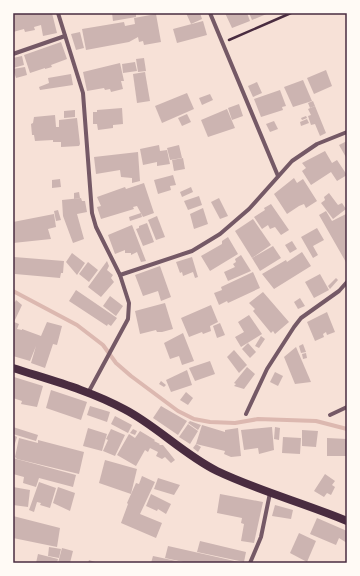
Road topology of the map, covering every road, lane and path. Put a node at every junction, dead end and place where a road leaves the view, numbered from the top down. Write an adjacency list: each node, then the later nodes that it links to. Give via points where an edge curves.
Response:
1 (58, 13): 4 (street)
2 (210, 13): 5 (street)
3 (291, 13): 5 (path)
4 (65, 36): 6 (street); 9 (street, via 83,93 94,220)
5 (222, 42): 8 (street)
6 (13, 54)
7 (347, 132): 8 (street, via 304,152)
8 (278, 176): 9 (street, via 248,210 220,234 198,248)
9 (120, 275): 12 (street, via 129,303 128,318)
10 (347, 282): 14 (street, via 294,326 266,369)
11 (13, 368): 12 (main road)
12 (88, 393): 16 (main road, via 144,421 184,452 217,471)
13 (347, 408): 15 (street)
14 (246, 414)
15 (330, 414)
16 (270, 492): 17 (main road); 18 (street, via 263,531)
17 (347, 521)
18 (250, 563)

